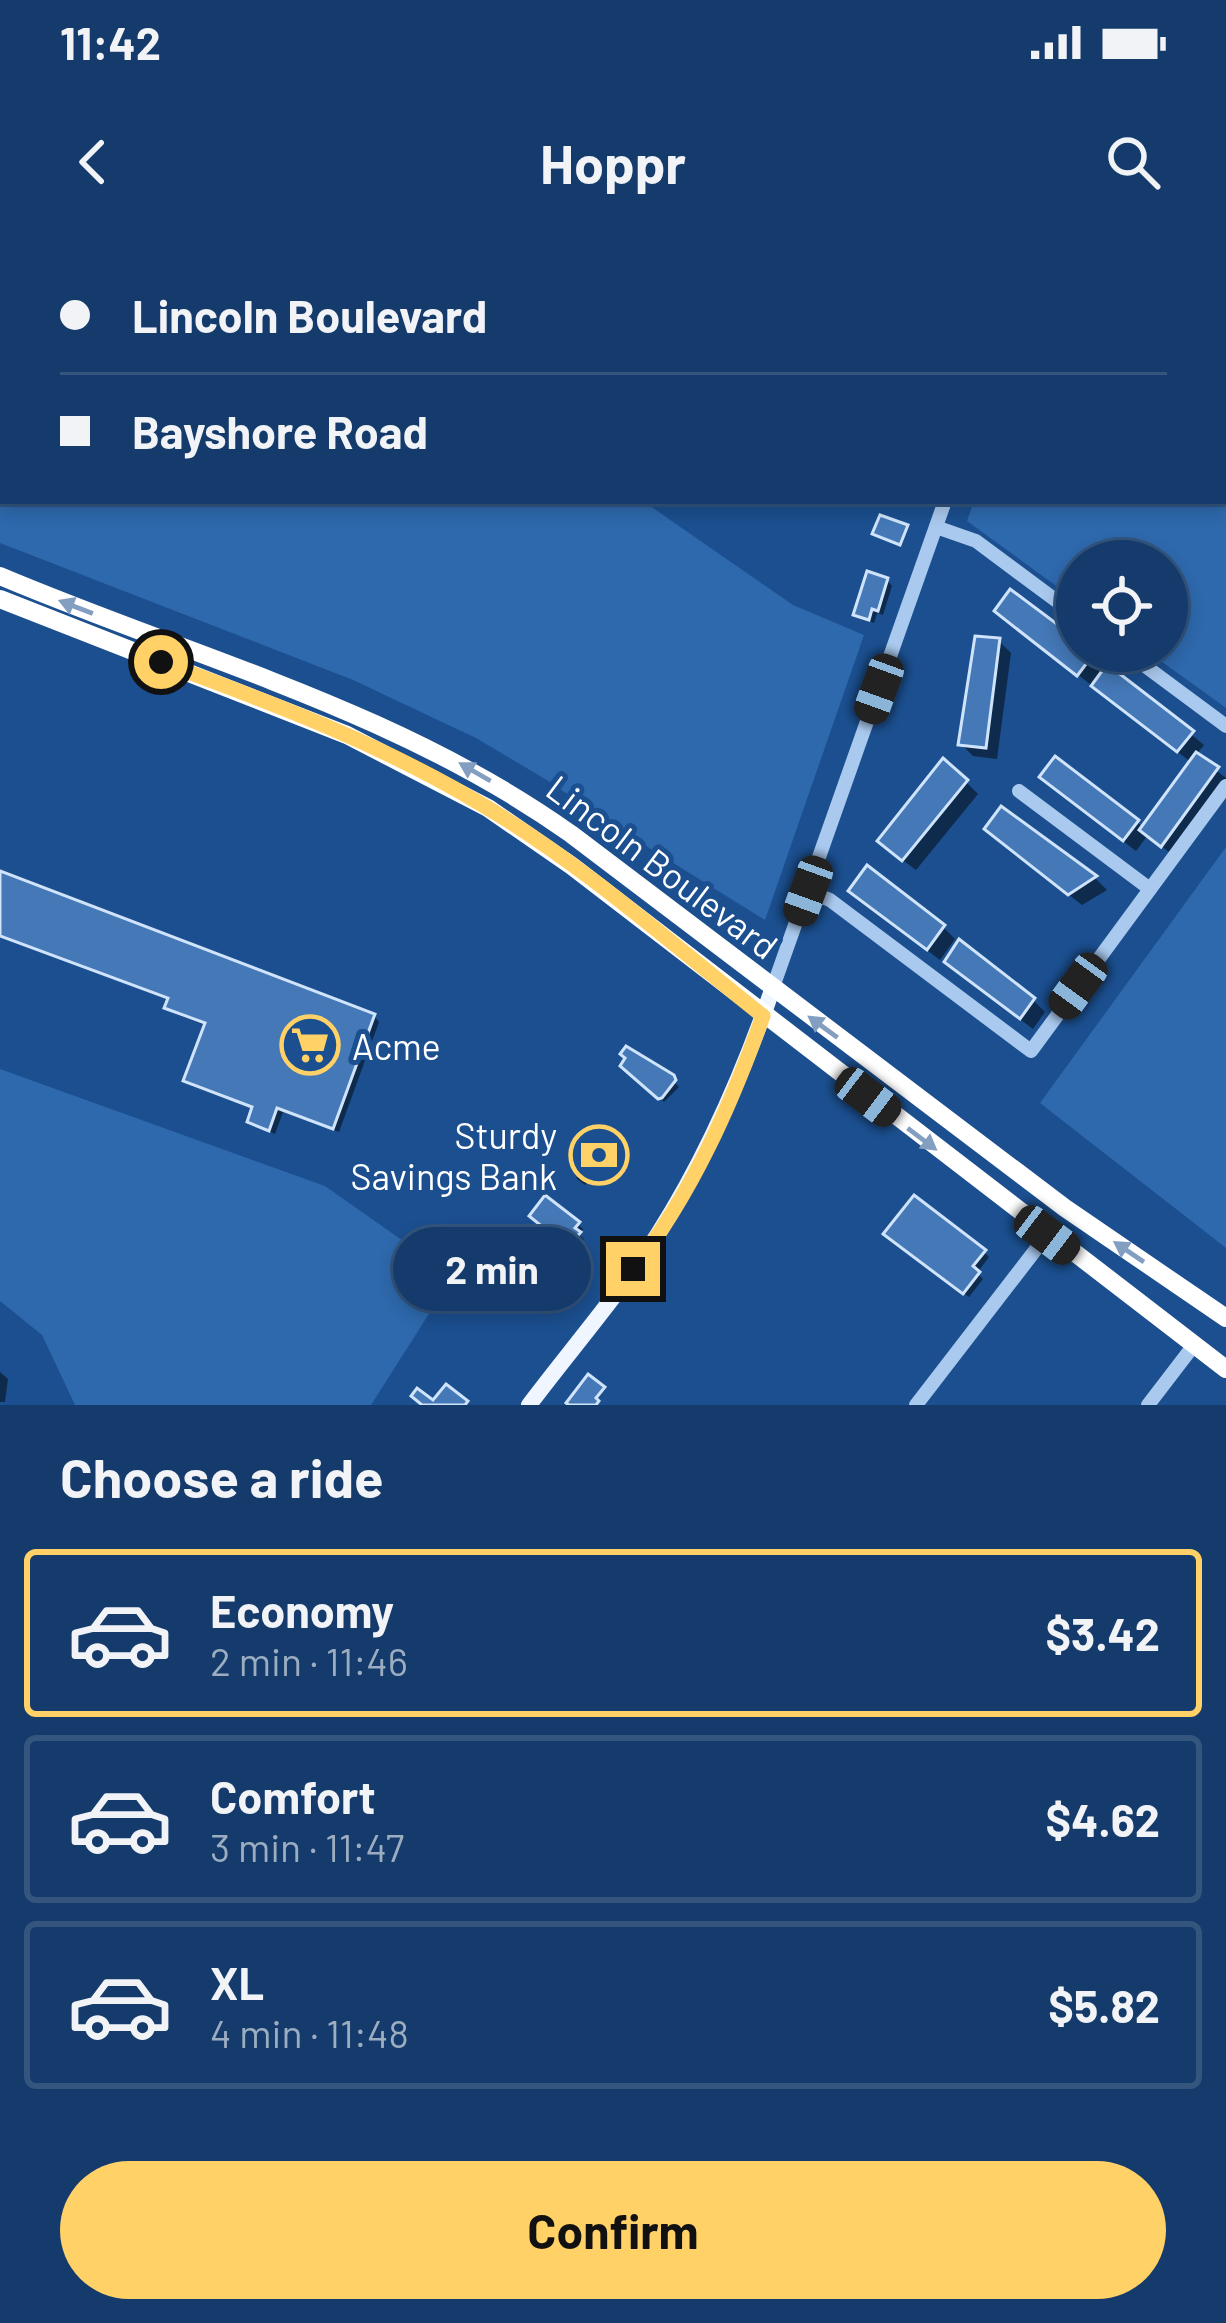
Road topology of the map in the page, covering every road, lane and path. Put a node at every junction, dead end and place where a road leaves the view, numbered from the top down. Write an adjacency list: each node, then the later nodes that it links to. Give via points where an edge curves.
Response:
1 (944, 504): 2 (street)
2 (936, 527): 5 (street, via 976,541); 11 (street)
3 (0, 576): 12 (highway, Lincoln Boulevard, one-way to 3, via 571,834 458,762 294,687)
4 (0, 599): 13 (highway, Lincoln Boulevard, via 320,723 454,789 543,845)
5 (1056, 600)
6 (1153, 672): 7 (street)
7 (1226, 726)
8 (1226, 786): 10 (street)
9 (1018, 791): 10 (street)
10 (1150, 889): 11 (street, via 1031,1051)
11 (808, 891): 12 (street)
12 (772, 990): 13 (main road); 15 (highway, Lincoln Boulevard, one-way to 12)
13 (763, 1016): 14 (highway, Lincoln Boulevard, one-way to 14); 18 (main road, via 682,1196)
14 (1047, 1235): 16 (highway, Lincoln Boulevard); 19 (street)
15 (1226, 1318)
16 (1194, 1345): 17 (highway, Lincoln Boulevard); 20 (street)
17 (1226, 1369)
18 (529, 1405)
19 (916, 1405)
20 (1148, 1405)

